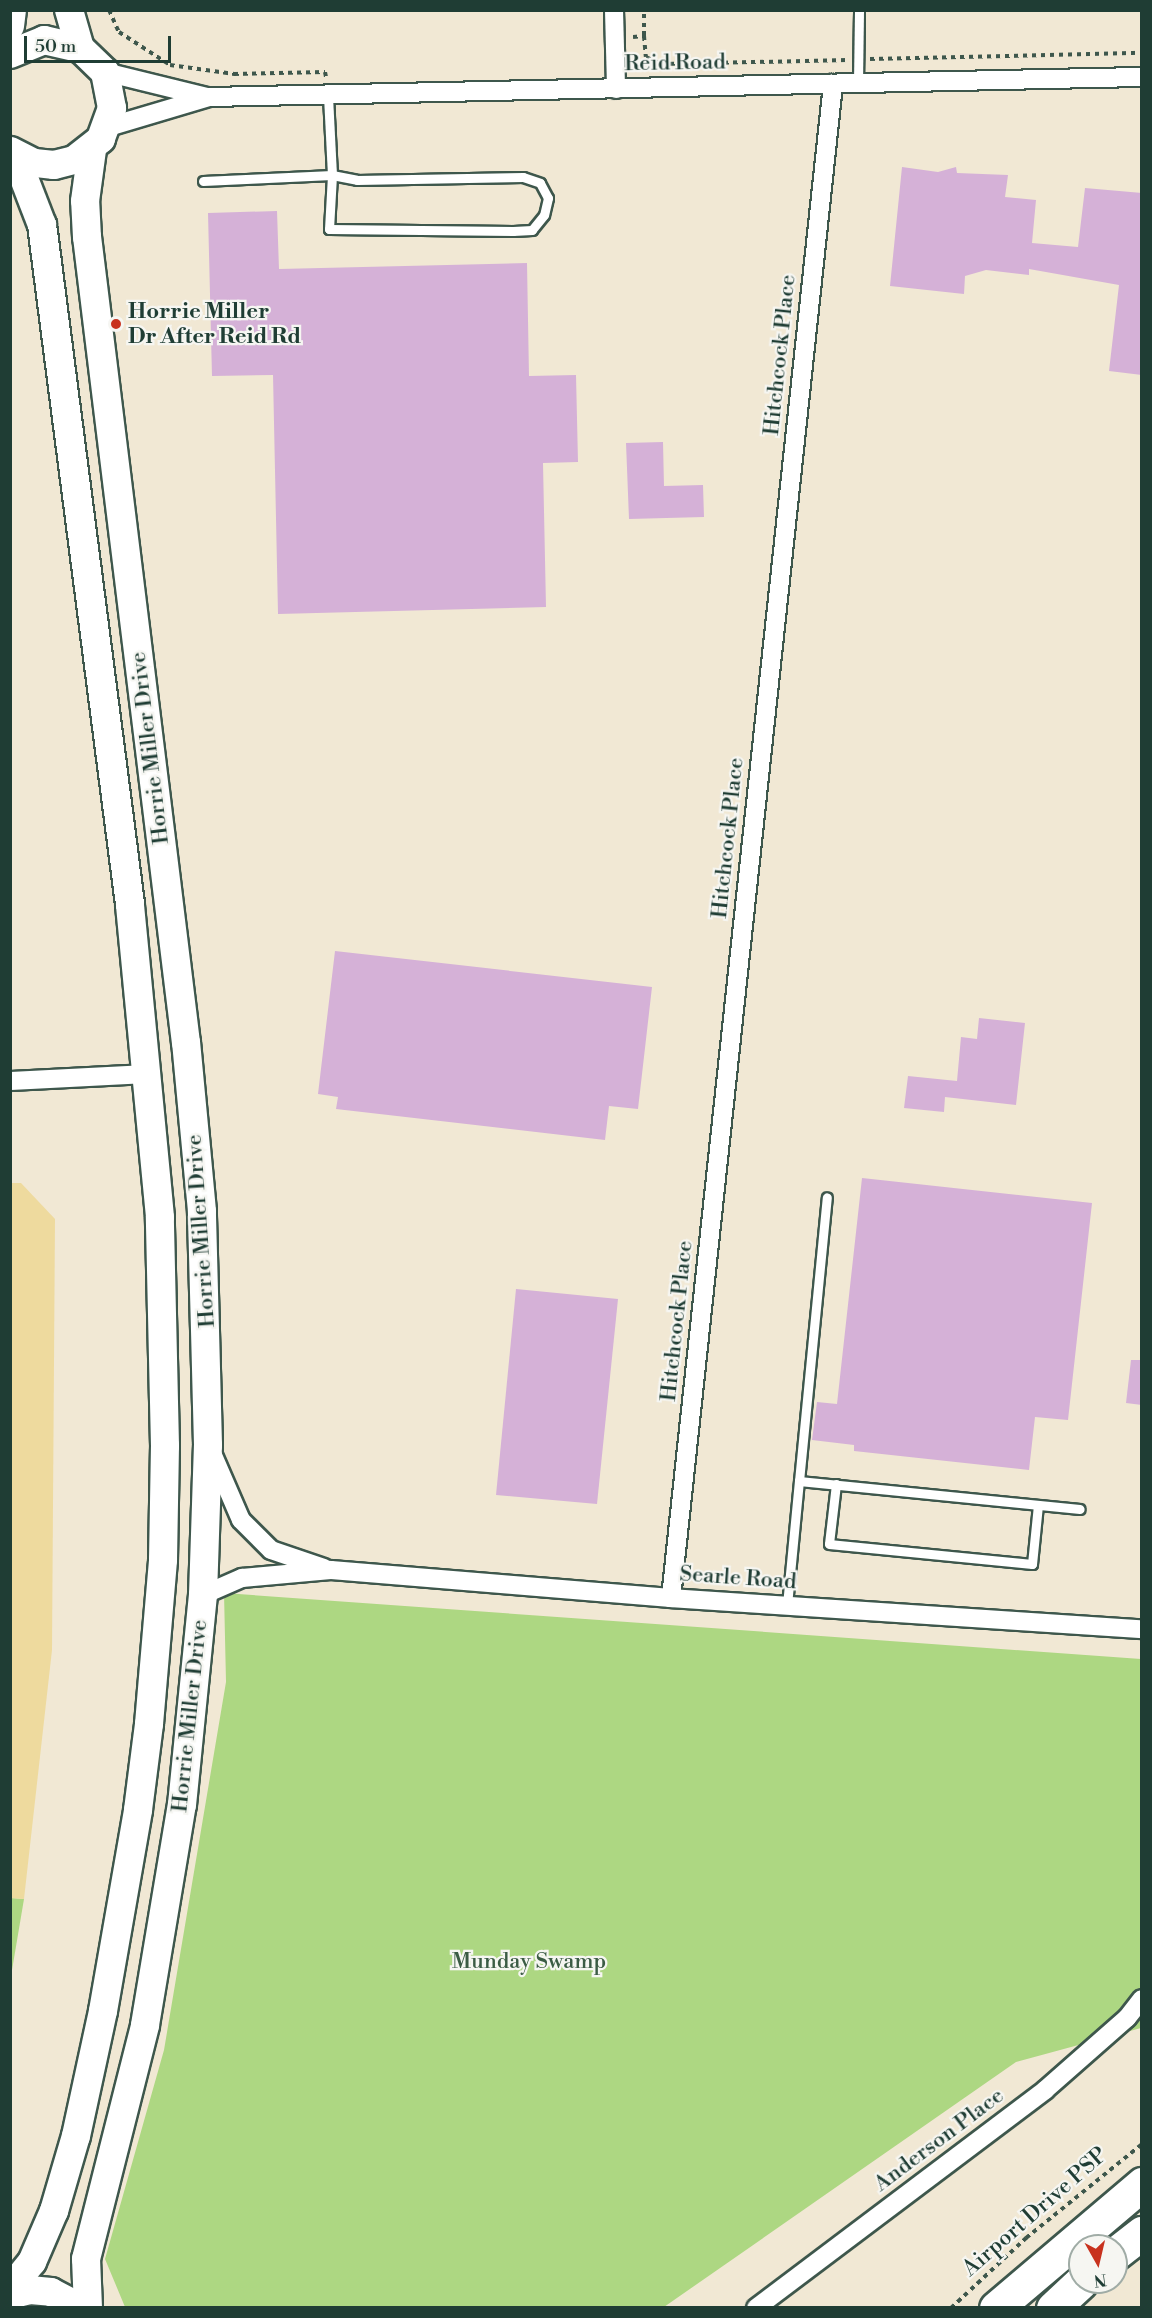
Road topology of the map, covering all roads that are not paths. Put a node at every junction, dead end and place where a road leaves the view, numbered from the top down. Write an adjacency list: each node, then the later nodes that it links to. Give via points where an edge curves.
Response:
1 (12, 10): 5 (main road)
2 (69, 10): 6 (main road)
3 (614, 10): 12 (street)
4 (860, 10): 10 (lane)
5 (10, 26)
6 (80, 48): 7 (main road, via 44,40); 8 (main road)
7 (10, 54)
8 (105, 72): 14 (street, Reid Road); 15 (main road, Horrie Miller Drive, via 112,90)
9 (1142, 77): 10 (street, Reid Road)
10 (858, 83): 11 (street, Reid Road)
11 (833, 84): 12 (street, Reid Road); 29 (street, Hitchcock Place)
12 (616, 89): 13 (street, Reid Road)
13 (328, 95): 14 (street, Reid Road); 17 (lane)
14 (208, 97): 15 (street, Reid Road)
15 (100, 138): 16 (main road, Horrie Miller Drive, via 74,160 54,165 34,163); 22 (main road, Horrie Miller Drive, via 85,201 87,237 184,1031 202,1211)
16 (13, 153): 19 (main road, Horrie Miller Drive, via 39,215 46,254 130,904)
17 (332, 175): 17 (lane, via 368,180 523,177 540,183 548,198 544,215 532,230 335,232 329,229); 18 (lane)
18 (203, 181)
19 (148, 1074): 20 (street); 36 (main road, Horrie Miller Drive, via 160,1217 165,1446 163,1560 149,1724 104,2011 76,2136 44,2240)
20 (10, 1081)
21 (827, 1197): 23 (lane)
22 (208, 1445): 27 (street, Searle Road, via 241,1520 271,1550); 28 (main road, Horrie Miller Drive)
23 (799, 1481): 24 (lane); 30 (lane)
24 (836, 1484): 25 (lane); 25 (lane, via 830,1544 1032,1564)
25 (1038, 1505): 26 (lane)
26 (1080, 1509)
27 (331, 1570): 28 (street, Searle Road, via 242,1578); 29 (street, Searle Road)
28 (203, 1595): 40 (main road, Horrie Miller Drive, via 182,1806 145,2025 86,2259)
29 (671, 1598): 30 (street, Searle Road)
30 (787, 1605): 31 (street, Searle Road)
31 (1142, 1629)
32 (1142, 1999): 41 (street, Anderson Place, via 1045,2090)
33 (1142, 2184): 42 (highway)
34 (1142, 2233): 35 (highway)
35 (1128, 2244)
36 (10, 2289)
37 (1068, 2294): 43 (highway)
38 (10, 2295): 39 (main road, via 30,2290 51,2292)
39 (81, 2307)
40 (88, 2307)
41 (756, 2307)
42 (996, 2307)
43 (1053, 2307)

